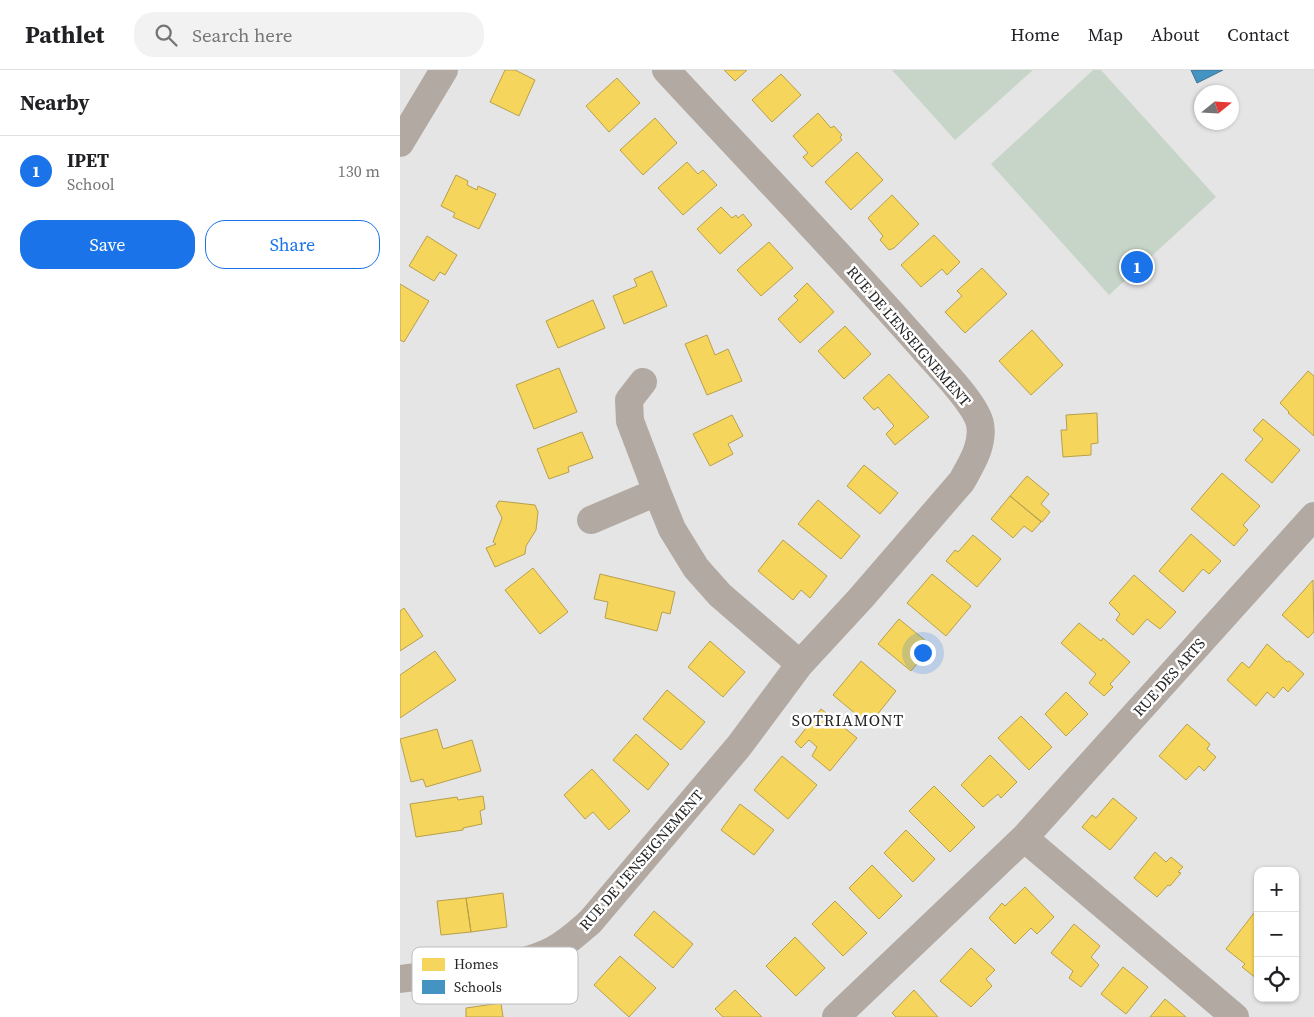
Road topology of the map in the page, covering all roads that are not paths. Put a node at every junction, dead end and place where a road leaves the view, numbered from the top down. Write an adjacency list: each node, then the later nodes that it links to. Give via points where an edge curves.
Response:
1 (444, 70): 3 (street)
2 (666, 70): 8 (street, RUE DE L'ENSEIGNEMENT, via 965,396 980,424 980,443 962,481)
3 (400, 143)
4 (643, 382): 5 (street, via 629,400 630,421)
5 (657, 492): 7 (street); 8 (street, via 672,529 696,568 720,595)
6 (1314, 516): 9 (street, RUE DES ARTS)
7 (591, 520)
8 (800, 664): 10 (street, RUE DE L'ENSEIGNEMENT, via 739,746 590,922)
9 (1024, 838): 11 (street, RUE DES ARTS); 12 (street)
10 (557, 947)
11 (836, 1017)
12 (1235, 1017)

